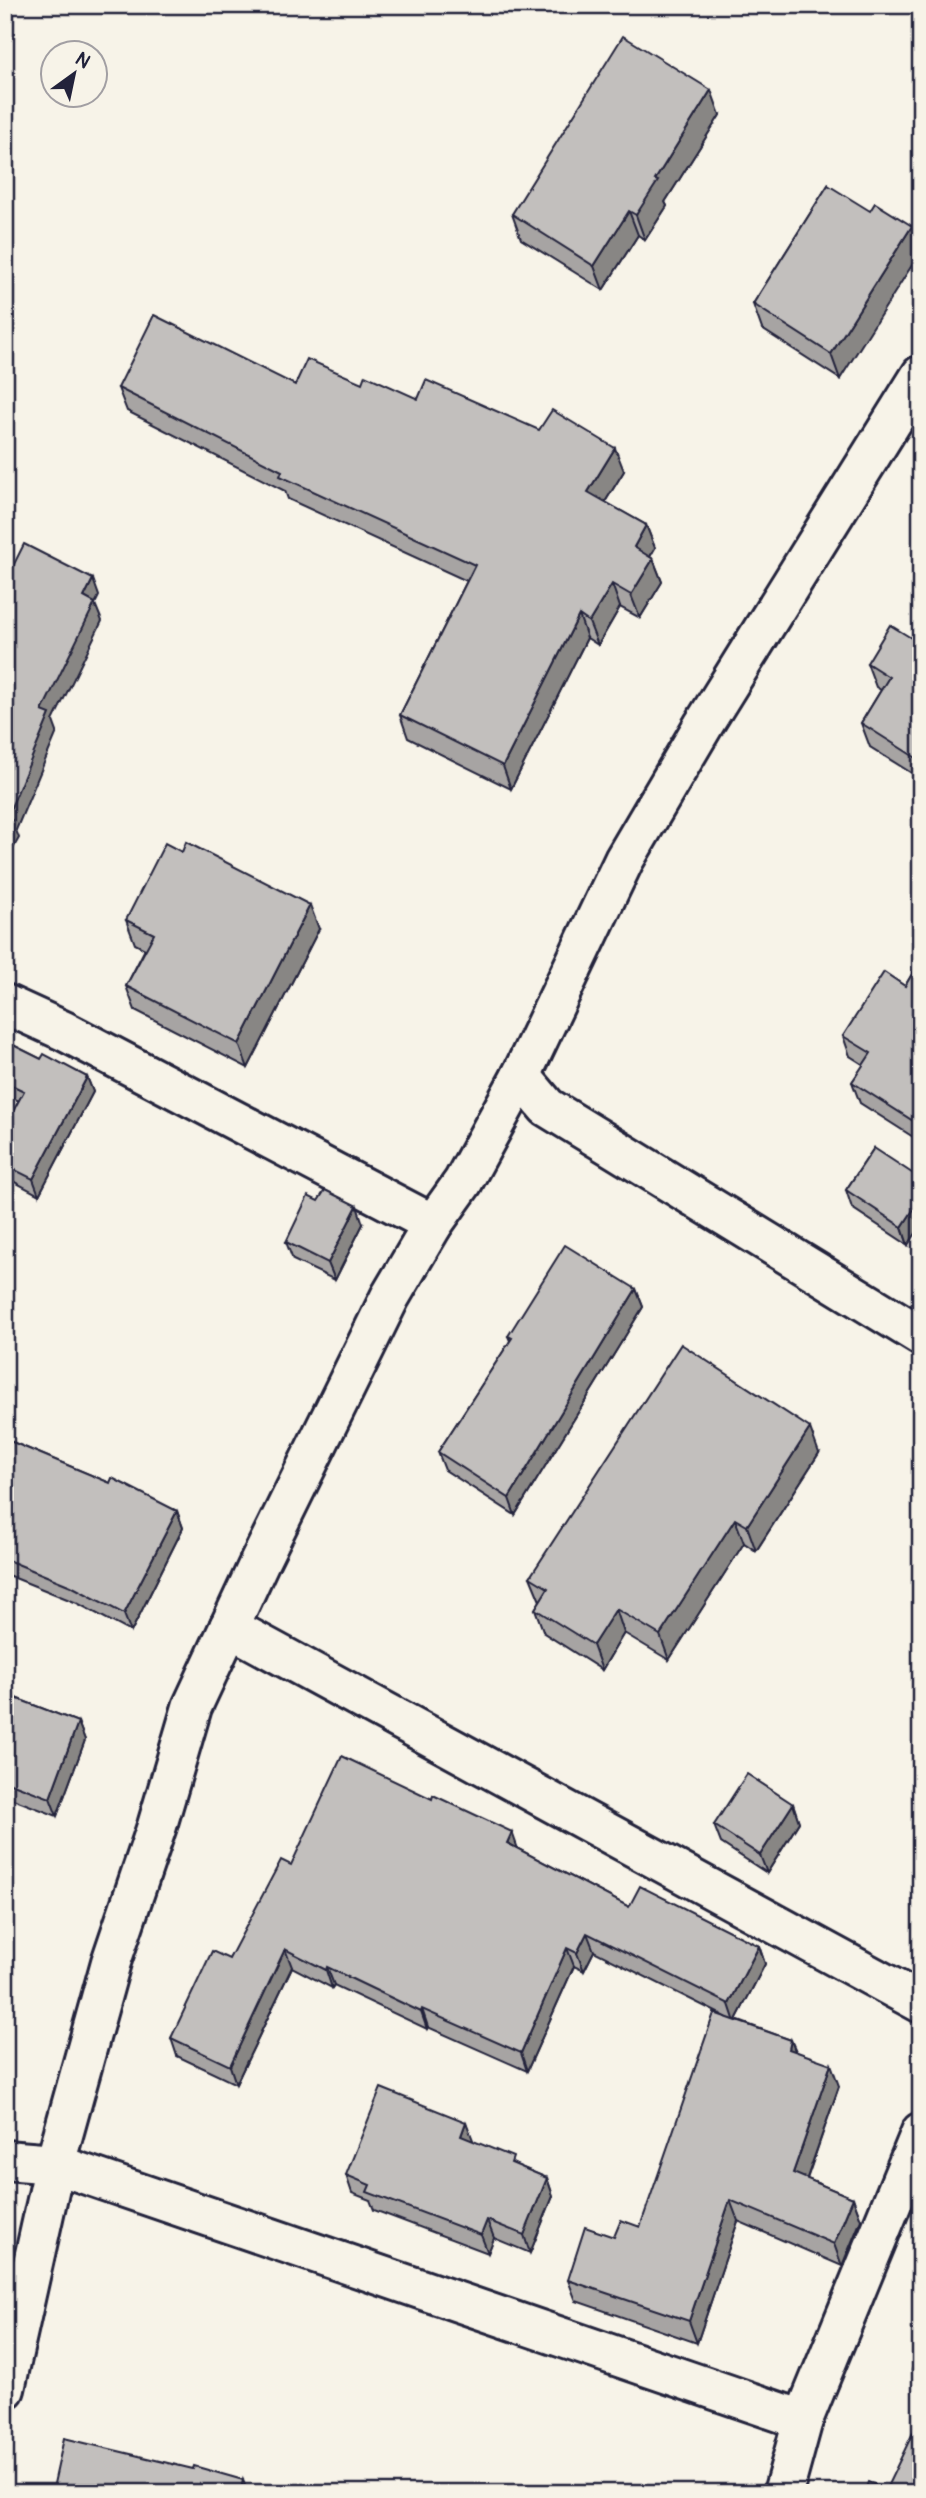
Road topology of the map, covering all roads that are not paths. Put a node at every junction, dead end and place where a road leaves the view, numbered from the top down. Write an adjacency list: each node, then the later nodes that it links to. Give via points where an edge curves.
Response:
1 (921, 375): 3 (street, via 624,860)
2 (5, 1004): 4 (street)
3 (522, 1076): 4 (street, via 463,1182); 5 (street, via 547,1107)
4 (433, 1224): 6 (street, via 390,1297)
5 (921, 1336)
6 (229, 1627): 7 (street); 10 (street, via 192,1707 111,1962)
7 (921, 2003)
8 (921, 2132): 12 (street)
9 (5, 2160): 10 (street)
10 (55, 2164): 11 (street); 12 (street)
11 (5, 2389)
12 (803, 2420): 13 (street)
13 (783, 2493)

